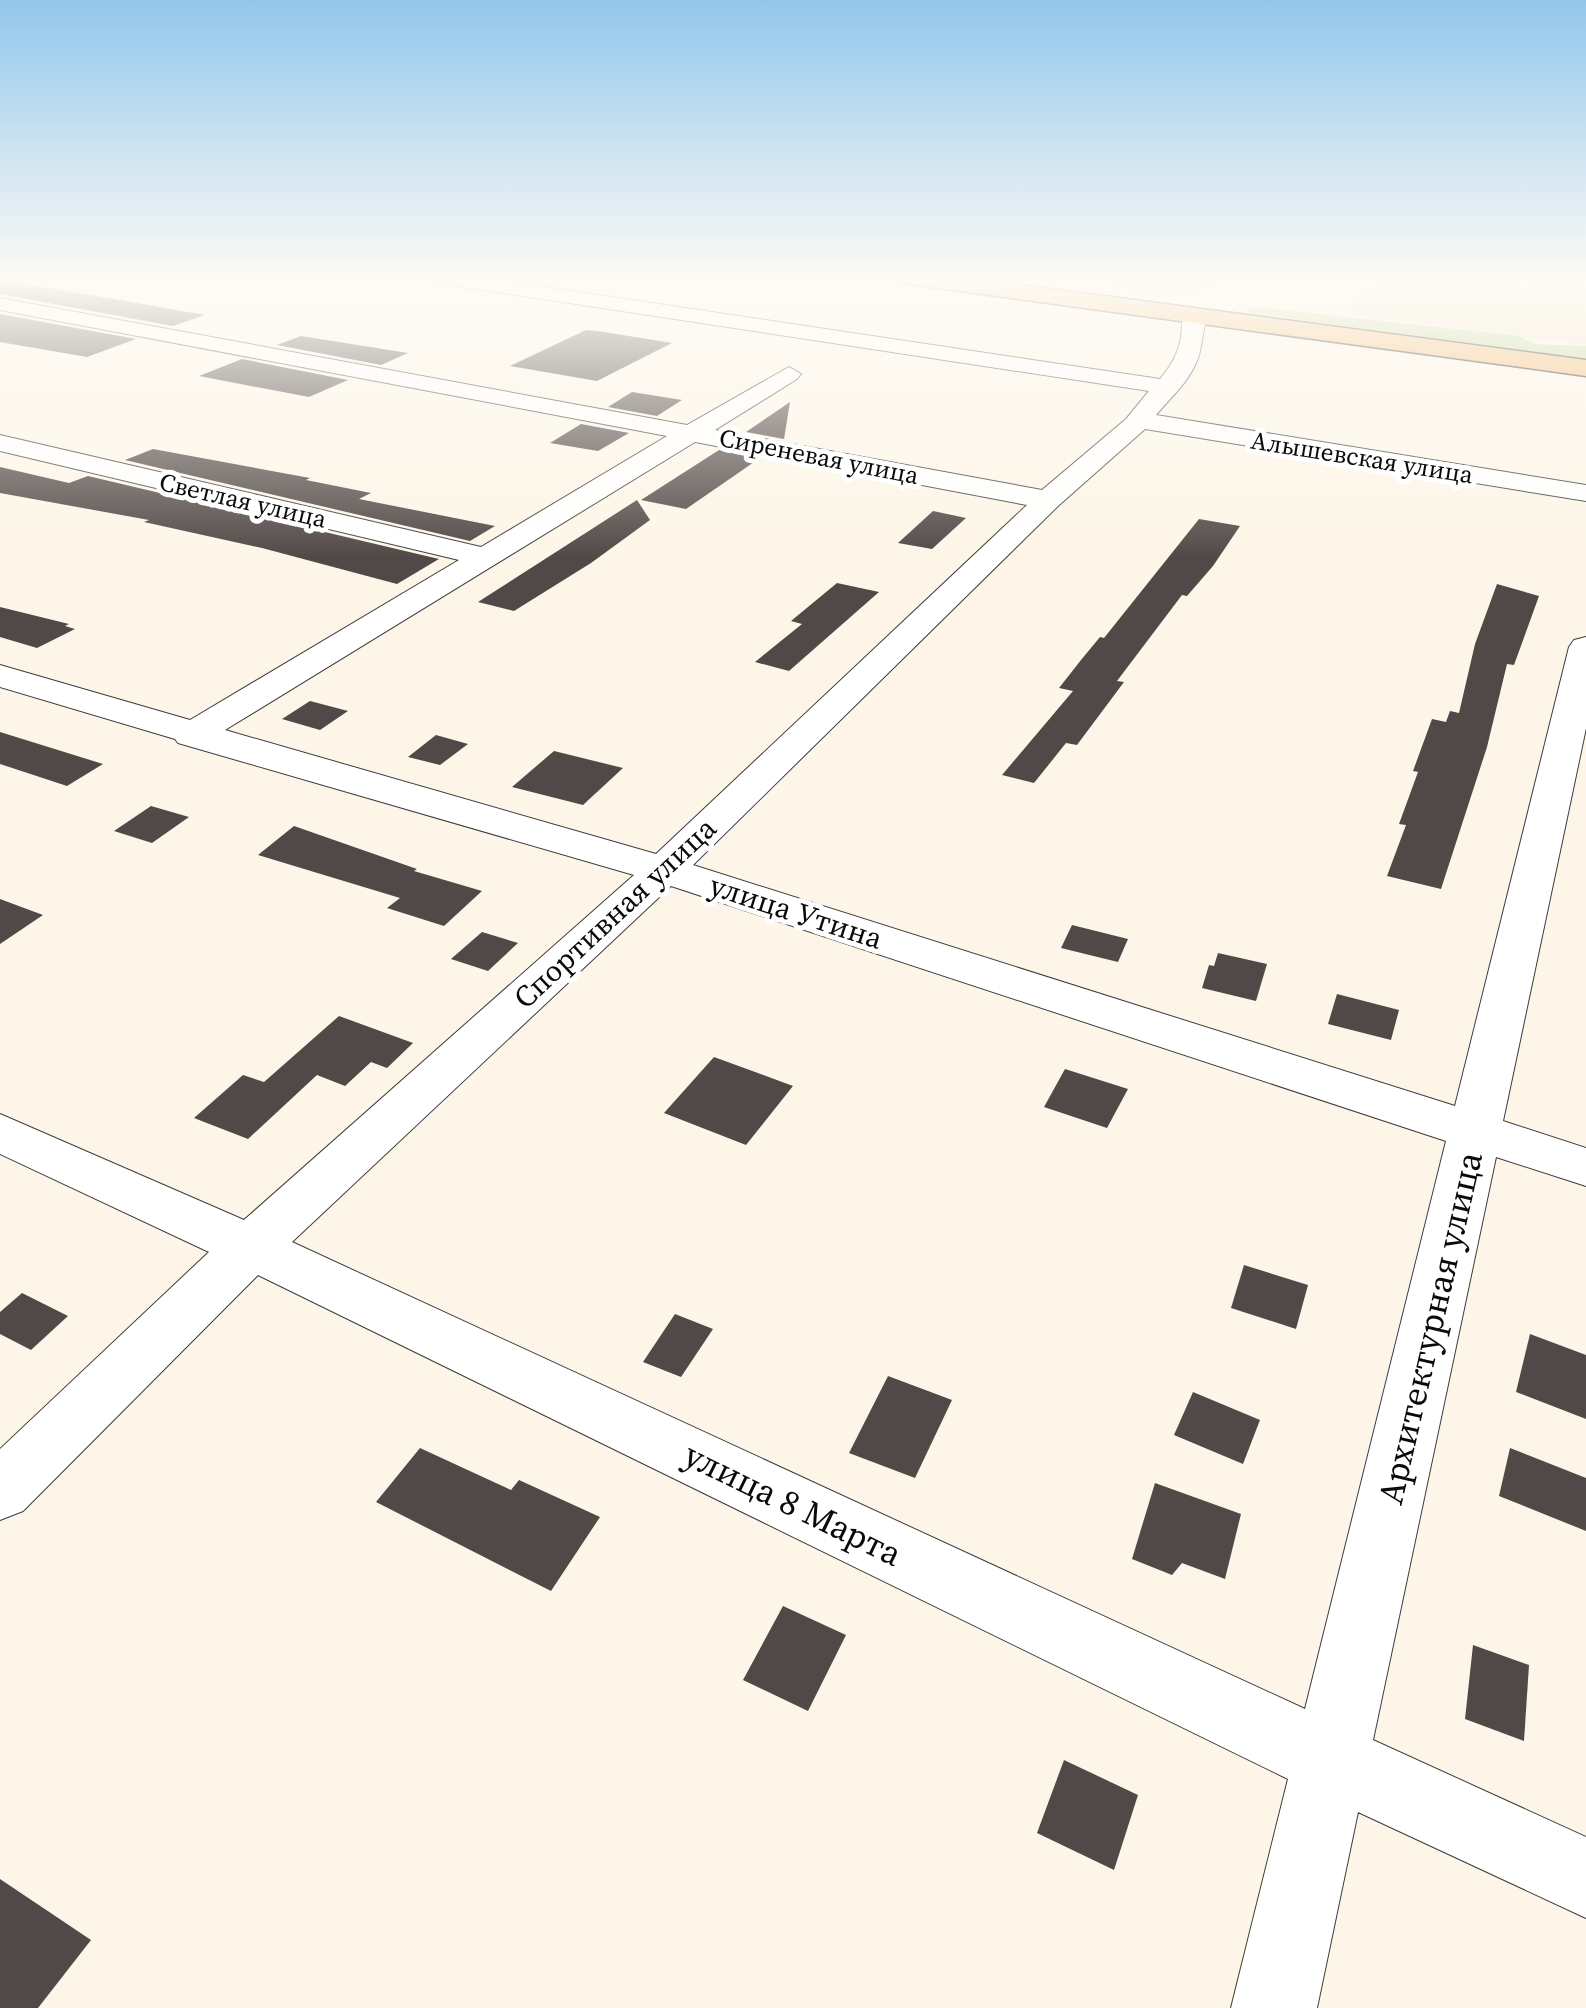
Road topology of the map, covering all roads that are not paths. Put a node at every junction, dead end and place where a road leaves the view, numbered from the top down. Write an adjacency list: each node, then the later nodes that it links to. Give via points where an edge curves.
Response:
1 (361, 371): 7 (street, Сиреневая улица)
2 (1060, 371): 5 (street)
3 (1180, 371): 5 (street, Спортивная улица)
4 (790, 374): 7 (street)
5 (1168, 387): 6 (street, Спортивная улица)
6 (1139, 420): 9 (street, Алышевская улица); 10 (street, Спортивная улица)
7 (696, 432): 10 (street, Сиреневая улица); 11 (street)
8 (0, 443): 11 (street, Светлая улица)
9 (1586, 493)
10 (1048, 500): 15 (street, Спортивная улица)
11 (486, 557): 14 (street)
12 (1586, 647): 17 (street, Архитектурная улица)
13 (0, 676): 14 (street, улица Утина)
14 (191, 735): 15 (street, улица Утина)
15 (664, 870): 17 (street, улица Утина); 19 (street, Спортивная улица)
16 (0, 1132): 19 (street, улица 8 Марта)
17 (1475, 1132): 18 (street, улица Утина); 21 (street, Архитектурная улица)
18 (1586, 1168)
19 (252, 1246): 20 (street, Спортивная улица); 21 (street, улица 8 Марта)
20 (0, 1491)
21 (1331, 1761): 22 (street, улица 8 Марта); 23 (street, Архитектурная улица)
22 (1586, 1878)
23 (1274, 2008)

